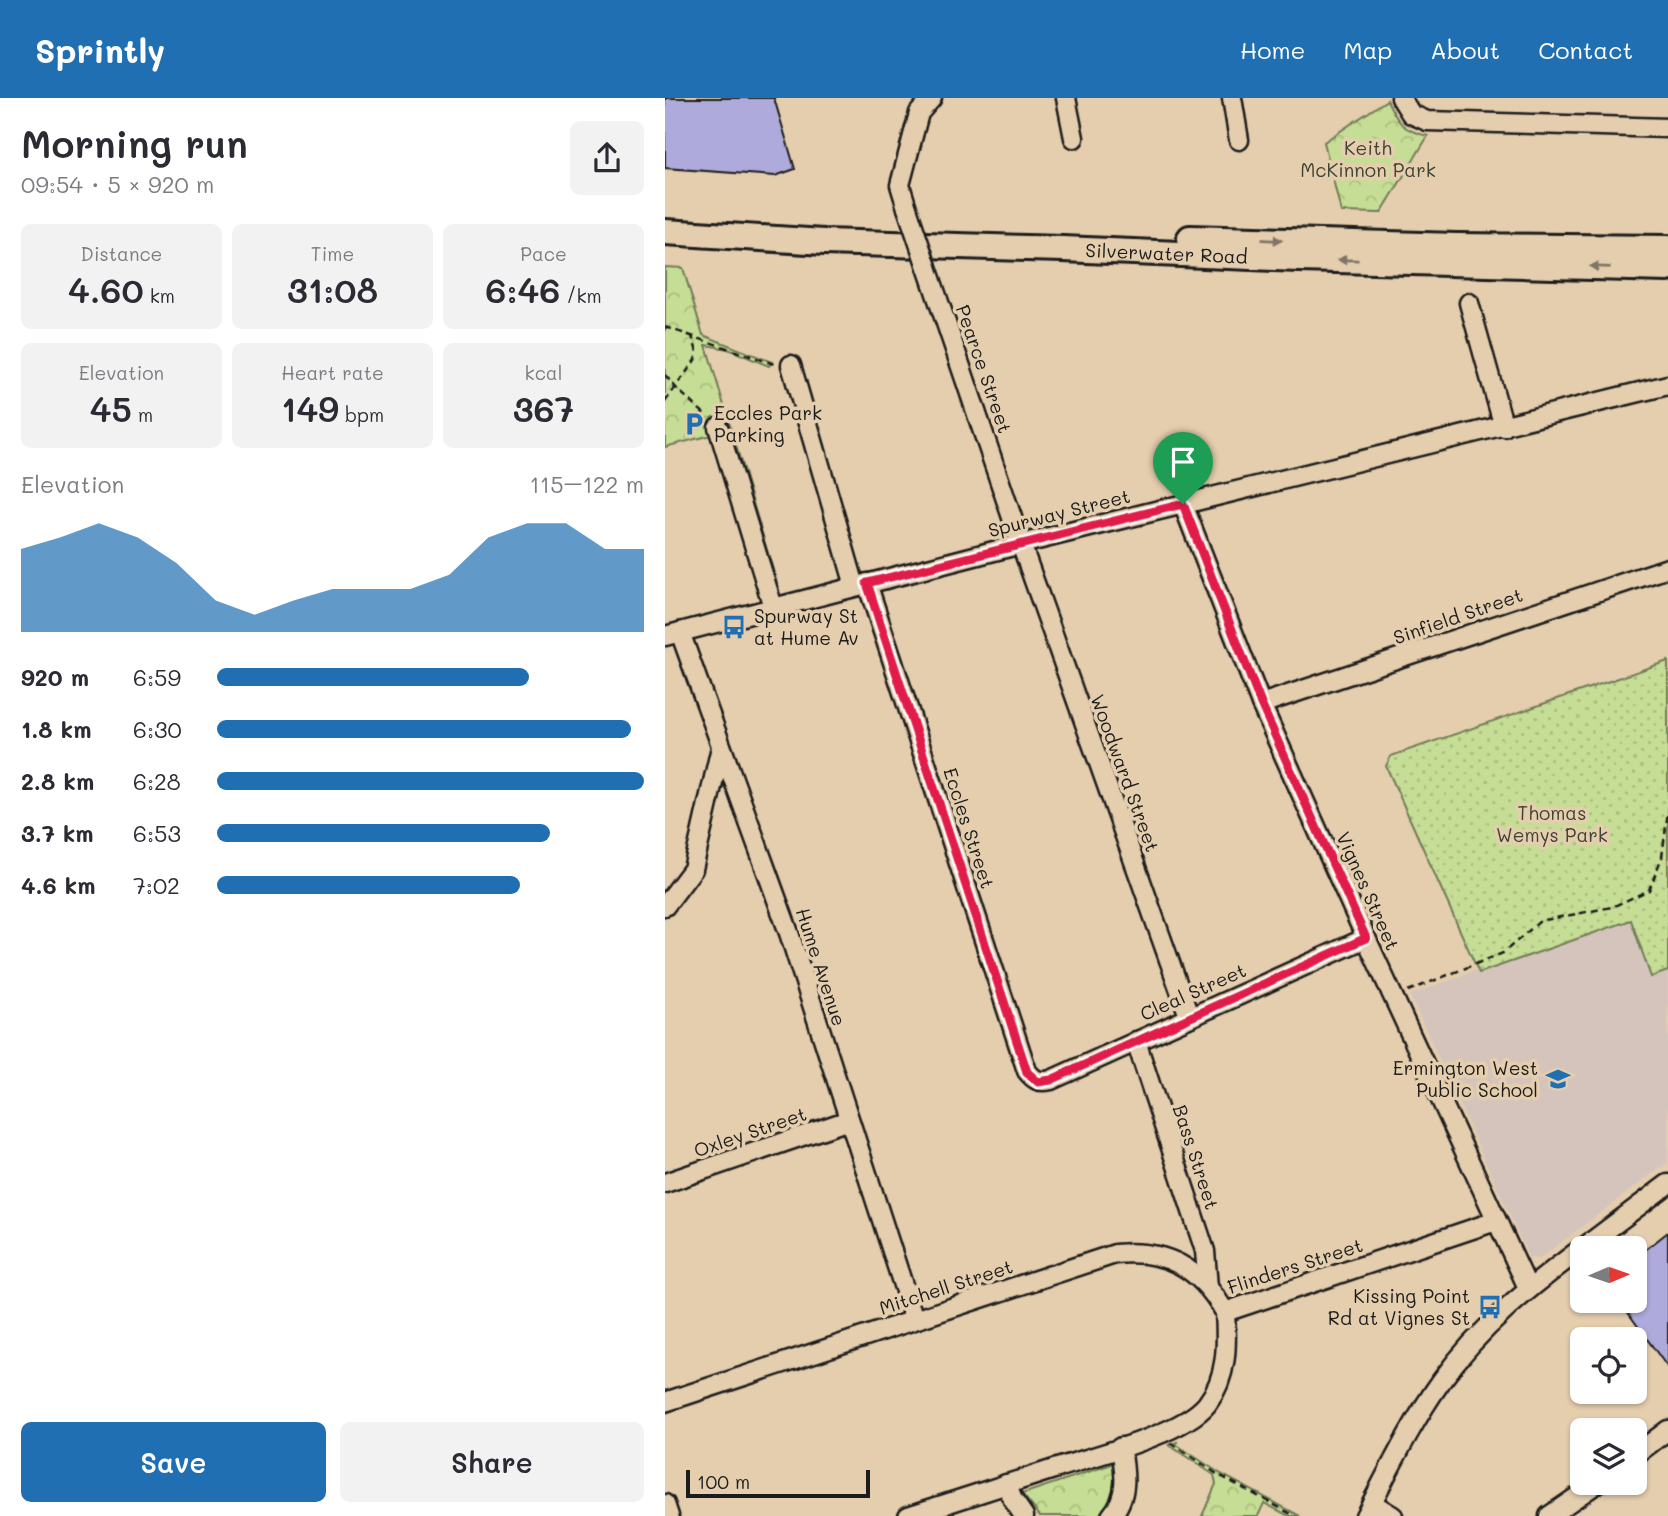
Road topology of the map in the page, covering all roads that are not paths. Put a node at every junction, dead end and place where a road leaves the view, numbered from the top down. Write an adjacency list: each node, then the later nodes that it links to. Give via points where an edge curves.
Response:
1 (932, 98): 18 (street, Pearce Street, bridge, via 919,113 900,186)
2 (1066, 98): 6 (street)
3 (1232, 98): 7 (street)
4 (1401, 98): 5 (street, via 1411,114 1427,121)
5 (1668, 128)
6 (1074, 138)
7 (1239, 140)
8 (665, 216): 10 (highway, Silverwater Road, one-way to 10, via 825,226 1442,246)
9 (665, 232): 11 (highway, Silverwater Road, one-way to 9, via 837,242)
10 (1668, 248)
11 (1668, 269)
12 (1469, 303): 16 (street)
13 (791, 365): 20 (street, Eccles Street)
14 (1668, 385): 16 (street, Spurway Street)
15 (718, 427): 21 (street)
16 (1504, 427): 17 (street, Spurway Street)
17 (1183, 504): 18 (street, Spurway Street); 23 (street, Vignes Street)
18 (1021, 544): 20 (street, Spurway Street); 27 (street, Woodward Street)
19 (1668, 568): 23 (street, Sinfield Street)
20 (861, 585): 21 (street, Spurway Street); 29 (street, Eccles Street, via 1027,1072)
21 (773, 607): 22 (street, Spurway Street)
22 (673, 634): 24 (street, Hume Avenue)
23 (1261, 704): 26 (street, Vignes Street)
24 (721, 746): 25 (street, via 693,869); 30 (street, Hume Avenue, via 789,933)
25 (665, 906)
26 (1366, 938): 27 (street, Cleal Street); 33 (street, Vignes Street)
27 (1189, 1016): 28 (street, Cleal Street)
28 (1136, 1041): 29 (street, Cleal Street); 36 (street, Bass Street, via 1205,1251)
29 (1038, 1082)
30 (849, 1120): 31 (street, Oxley Street); 39 (street, Hume Avenue)
31 (665, 1183)
32 (1668, 1184): 34 (street)
33 (1496, 1221): 37 (street, Vignes Street); 38 (street, Flinders Street)
34 (1598, 1236)
35 (1570, 1257): 37 (street)
36 (1208, 1287): 38 (street, Mitchell Street); 39 (street, Mitchell Street, via 1182,1265 1162,1256 1115,1254)
37 (1528, 1288): 47 (street, via 1443,1379)
38 (1224, 1311): 43 (street, Flinders Street, via 1224,1367 1207,1404 1176,1426)
39 (914, 1319): 40 (street, Mitchell Street)
40 (665, 1402)
41 (1668, 1430): 42 (street)
42 (1647, 1446)
43 (1121, 1447): 44 (street, Flinders Street); 51 (street, via 1125,1489)
44 (1006, 1484): 49 (street, Flinders Street); 50 (street)
45 (1580, 1495): 53 (street)
46 (665, 1504): 48 (street)
47 (1369, 1510): 52 (street)
48 (669, 1516)
49 (908, 1516)
50 (1024, 1516)
51 (1111, 1516)
52 (1393, 1516)
53 (1549, 1516)

